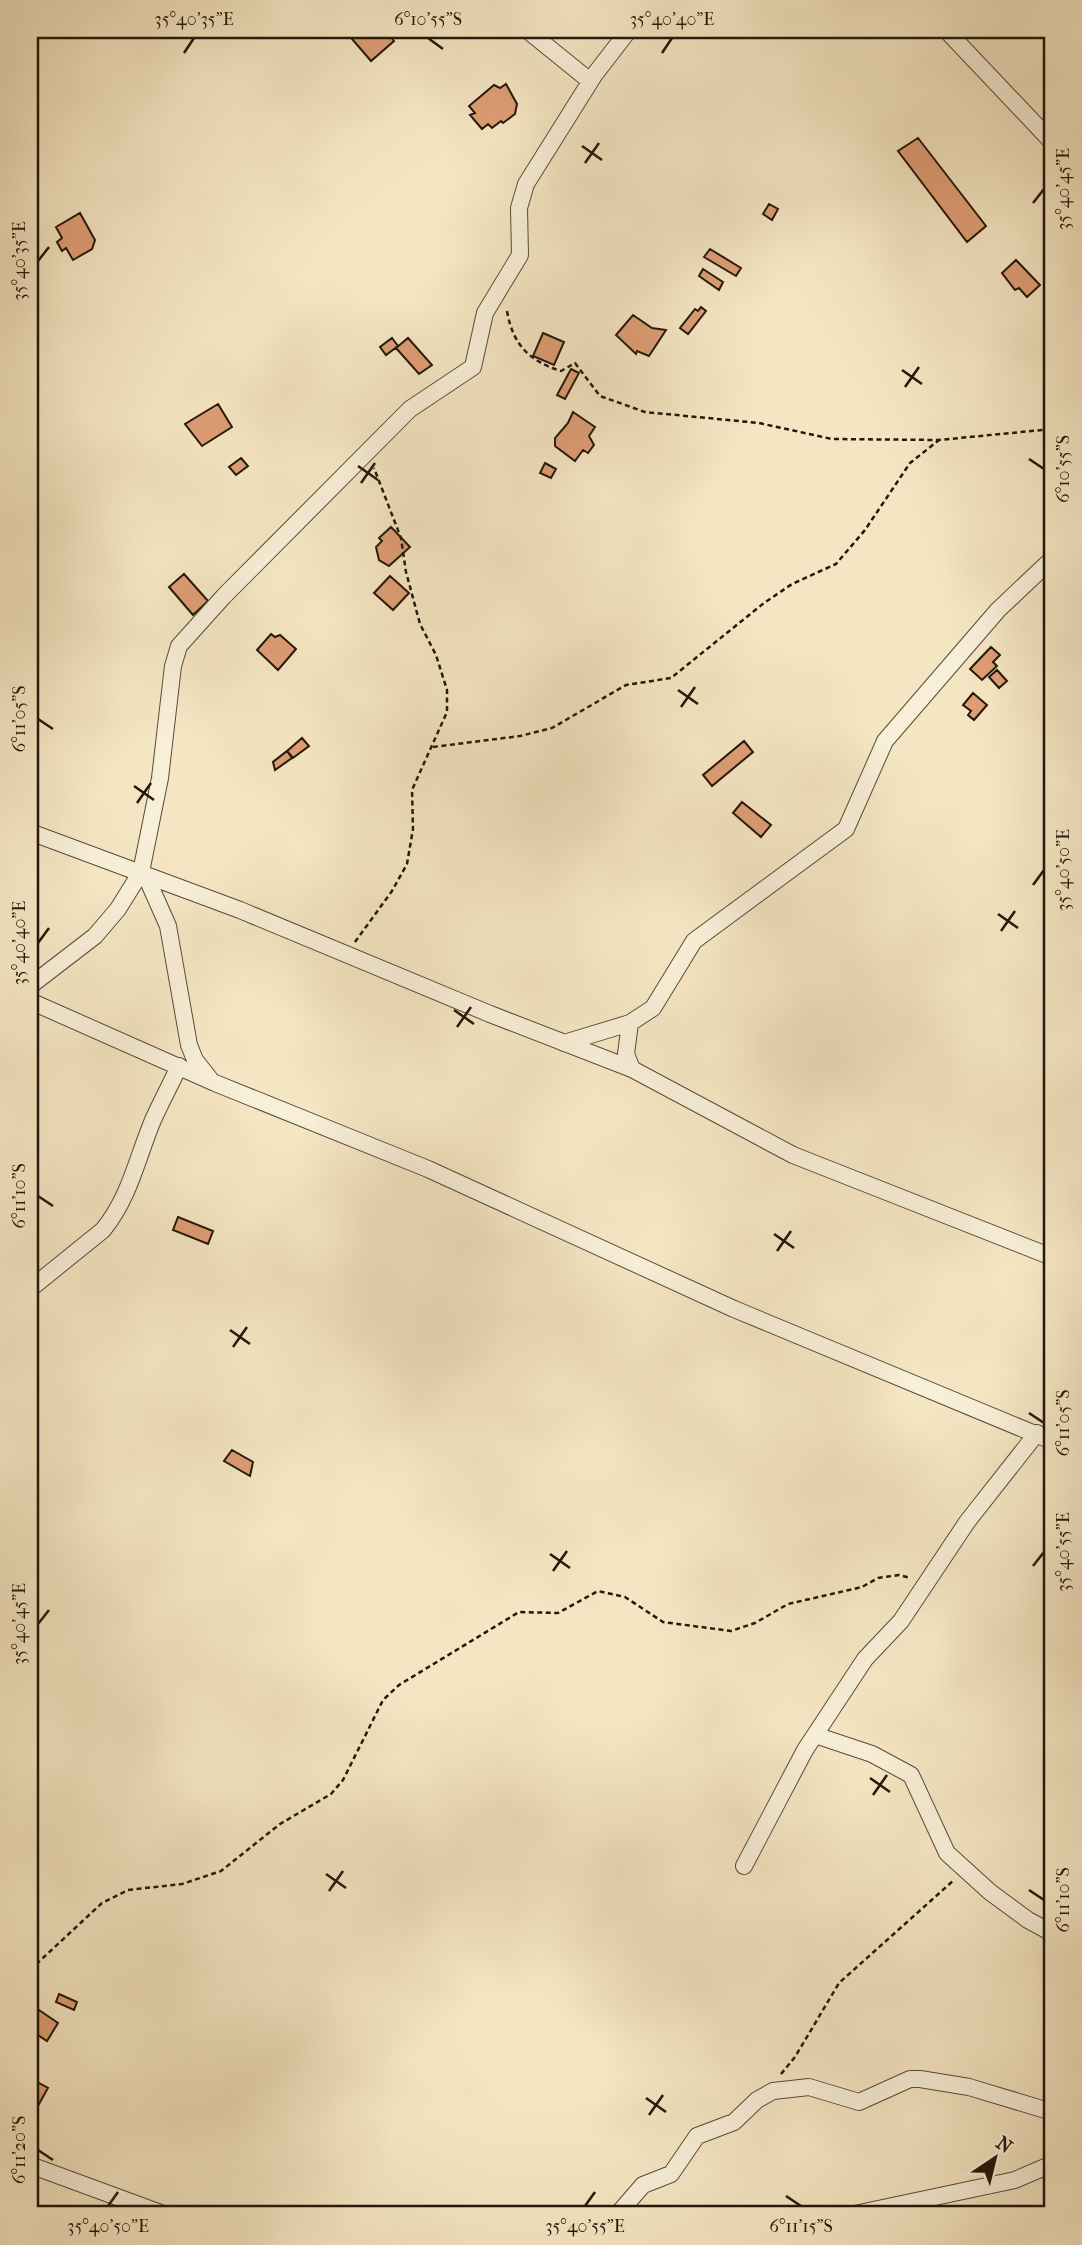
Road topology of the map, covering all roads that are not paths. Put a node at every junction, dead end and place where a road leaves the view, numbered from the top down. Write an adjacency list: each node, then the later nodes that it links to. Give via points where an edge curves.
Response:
1 (527, 30): 4 (street)
2 (629, 30): 4 (street)
3 (946, 30): 5 (street)
4 (590, 81): 8 (street, via 526,184 519,208 520,255 485,313 473,367 410,409 179,646)
5 (1052, 142)
6 (1052, 559): 11 (street, via 998,610 885,741 846,829 694,942 653,1008)
7 (30, 832): 8 (street)
8 (143, 873): 9 (street, via 95,936); 12 (street); 15 (street, via 168,926 189,1045 195,1060)
9 (30, 986)
10 (30, 1002): 13 (street)
11 (630, 1023): 12 (street); 14 (street, via 626,1054)
12 (564, 1043): 14 (street)
13 (179, 1066): 15 (street); 17 (street, via 153,1119 120,1207 103,1230)
14 (632, 1069): 16 (street, via 793,1154)
15 (215, 1083): 18 (street, via 428,1169 734,1309)
16 (1052, 1258)
17 (30, 1289)
18 (1037, 1433): 19 (street); 20 (street, via 967,1522 901,1621 865,1659)
19 (1052, 1441)
20 (815, 1735): 21 (street); 22 (street, via 872,1754 911,1775 936,1824 940,1844 1019,1913)
21 (744, 1866)
22 (1052, 1933)
23 (1052, 2112): 27 (street, via 969,2087 920,2079 909,2079 859,2102 809,2087 773,2091 734,2122 697,2136 671,2174 643,2185)
24 (1052, 2164): 28 (street, via 1015,2180)
25 (30, 2165): 26 (street)
26 (166, 2215)
27 (617, 2215)
28 (850, 2215)

